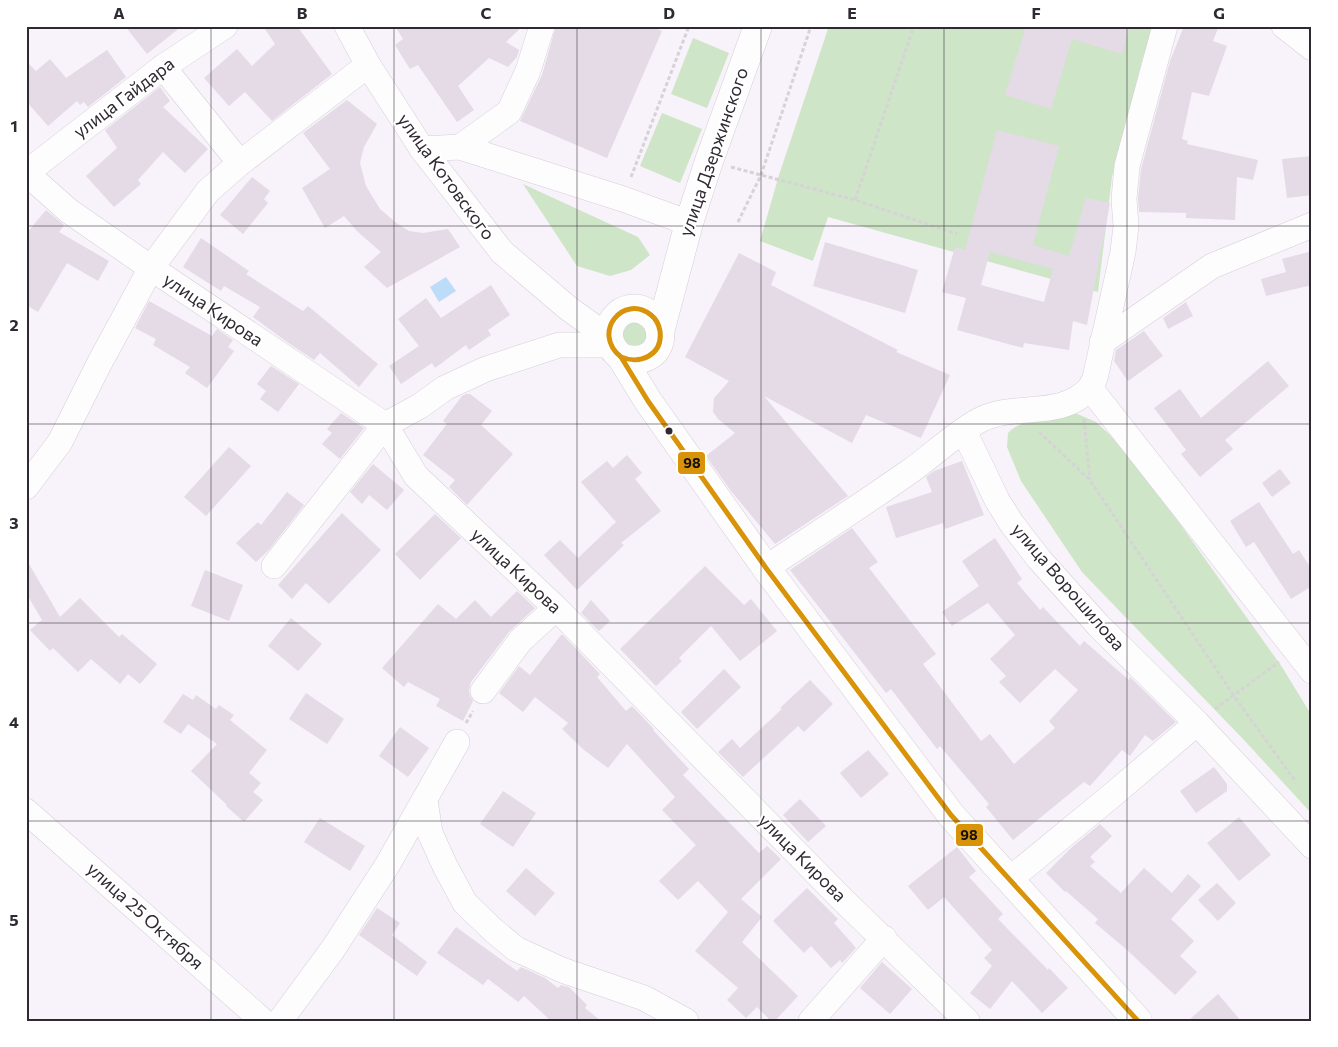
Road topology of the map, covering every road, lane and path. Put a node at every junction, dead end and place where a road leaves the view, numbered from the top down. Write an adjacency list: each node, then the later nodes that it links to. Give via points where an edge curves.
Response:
1 (225, 26): 12 (street, улица Гайдара)
2 (347, 26): 11 (street, улица Котовского)
3 (542, 26): 13 (street, via 528,71 509,112)
4 (689, 26): 19 (path)
5 (758, 26): 15 (highway, улица Дзержинского)
6 (811, 26): 18 (path)
7 (914, 26): 20 (path)
8 (1164, 26): 30 (street, via 1127,166 1123,252)
9 (1284, 26): 10 (street)
10 (1312, 48)
11 (368, 65): 14 (street, улица Котовского); 16 (street)
12 (163, 67): 16 (street); 17 (street, улица Гайдара)
13 (460, 147): 14 (street); 19 (street)
14 (422, 149): 27 (street, улица Котовского, via 502,252)
15 (709, 161): 18 (path); 22 (highway, улица Дзержинского)
16 (240, 163): 25 (street, via 208,191)
17 (26, 173): 25 (street, улица Кирова, via 69,211)
18 (761, 175): 20 (path); 21 (path)
19 (623, 199): 22 (street)
20 (855, 200): 24 (path)
21 (738, 222)
22 (689, 223): 26 (highway, улица Дзержинского)
23 (1312, 225): 30 (street, via 1212,266)
24 (957, 234)
25 (151, 268): 35 (street, улица Кирова); 38 (street, via 60,442)
26 (674, 279): 28 (highway); 29 (highway, улица Дзержинского)
27 (568, 308): 28 (street); 31 (street, улица Котовского)
28 (627, 310): 29 (highway, via 639,309 654,317 658,324); 31 (highway, via 612,321)
29 (658, 340): 31 (highway, via 651,354 637,361 628,360); 33 (highway)
30 (1102, 342): 32 (street, via 1095,378)
31 (613, 346): 33 (highway, улица Котовского); 35 (street, via 559,345 486,369 445,388)
32 (1086, 392): 34 (street, via 1061,406); 37 (path); 42 (street)
33 (648, 402): 40 (highway, улица Котовского)
34 (1019, 412): 36 (street, via 997,414); 37 (path)
35 (385, 425): 39 (street); 41 (street, улица Кирова, via 416,476)
36 (964, 431): 40 (street, via 910,472); 46 (street, улица Ворошилова, via 997,500 1039,559 1098,625)
37 (1090, 480): 45 (path)
38 (26, 487)
39 (274, 566)
40 (766, 568): 52 (highway, улица Котовского, via 952,816)
41 (556, 608): 44 (street, via 520,641); 53 (street, улица Кирова, via 838,896)
42 (1296, 649): 43 (street); 45 (path)
43 (1312, 670)
44 (483, 691): 47 (path)
45 (1234, 696): 46 (path); 48 (path)
46 (1197, 723): 51 (street, улица Ворошилова); 52 (street)
47 (457, 742): 49 (street)
48 (1296, 782)
49 (425, 800): 55 (street, via 333,949); 56 (street, via 430,834 445,866 465,903 492,930 516,949 562,970 644,998)
50 (26, 811): 54 (street, улица 25 Октября)
51 (1312, 846)
52 (1010, 879): 59 (highway, улица Котовского)
53 (884, 938): 57 (street); 58 (street, улица Кирова)
54 (263, 1021)
55 (280, 1021)
56 (686, 1021)
57 (811, 1021)
58 (967, 1021)
59 (1138, 1021)

